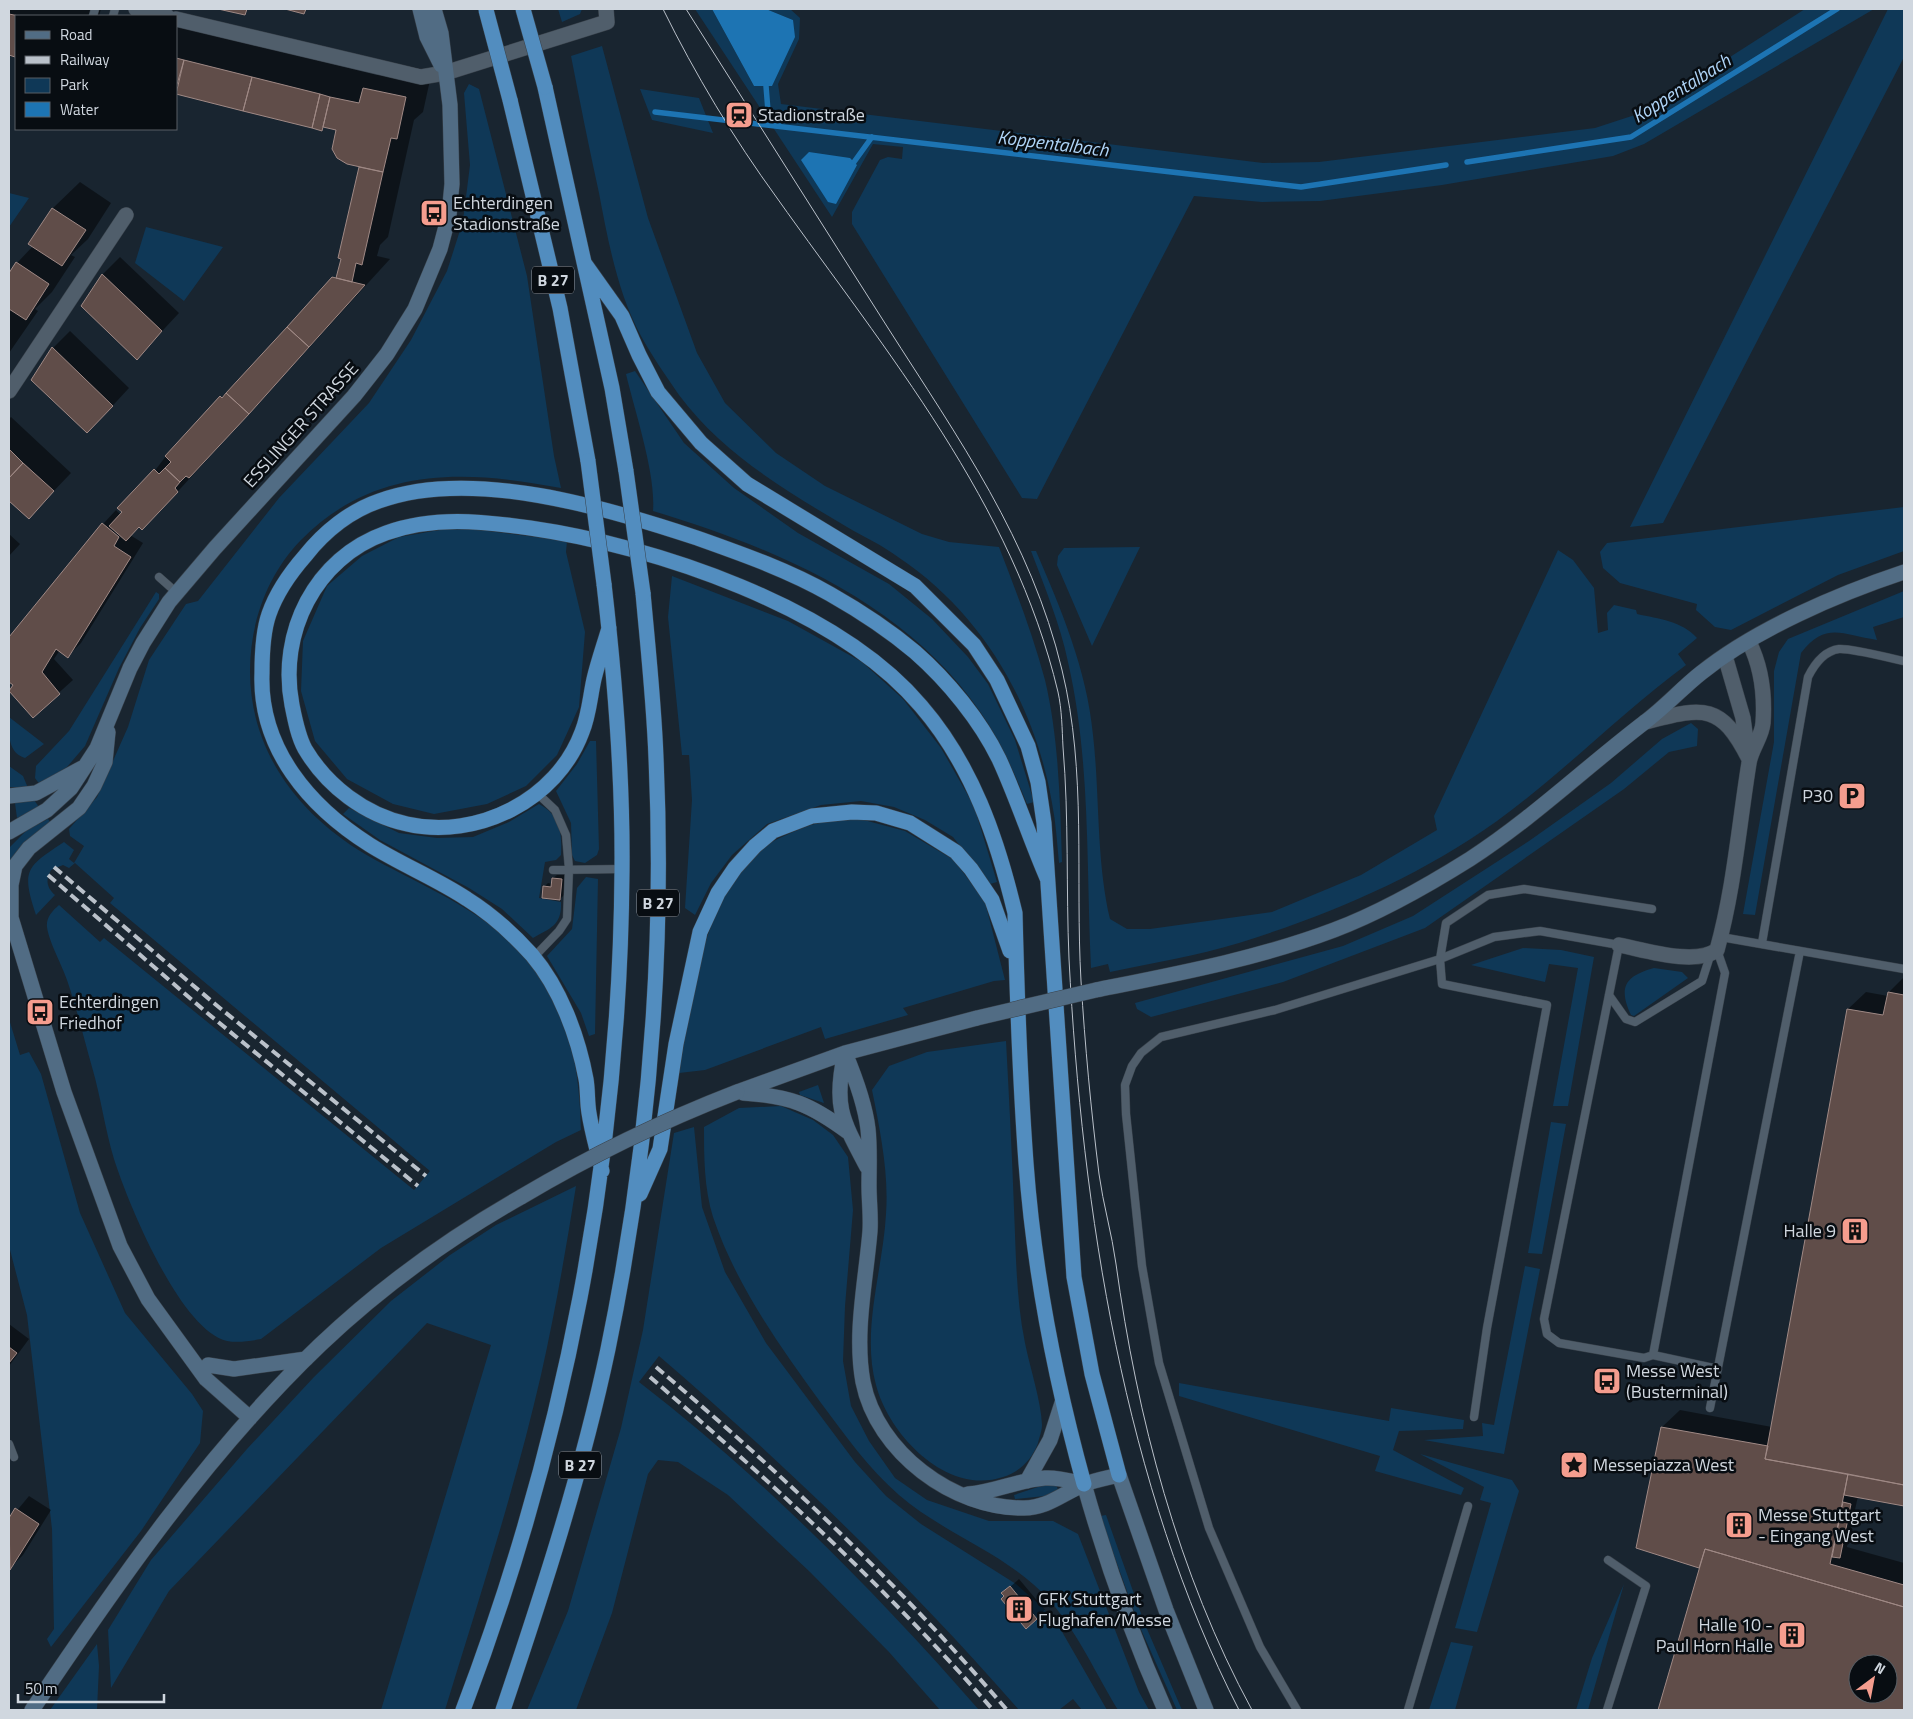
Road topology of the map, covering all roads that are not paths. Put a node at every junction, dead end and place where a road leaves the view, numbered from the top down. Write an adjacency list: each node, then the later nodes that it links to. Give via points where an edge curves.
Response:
1 (136, 9): 6 (street)
2 (420, 9): 9 (main road, ESSLINGER STRASSE, via 427,37)
3 (434, 9): 9 (main road, ESSLINGER STRASSE, via 441,34)
4 (523, 9): 11 (highway, B 27, bridge)
5 (486, 10): 16 (highway, B 27, bridge, via 560,308 588,461)
6 (163, 15)
7 (607, 15): 9 (street)
8 (178, 19): 9 (street, via 421,77)
9 (445, 73): 15 (main road, ESSLINGER STRASSE, via 452,133 449,215 440,249 415,309 387,354 354,396)
10 (126, 215): 12 (street)
11 (585, 264): 30 (highway, via 622,316 658,392 701,443 754,488 915,586 974,645 997,680 1028,746 1044,823); 47 (highway, B 27, bridge, via 626,471 643,593 656,758 658,877 649,1078)
12 (9, 390)
13 (1904, 572): 17 (main road, via 1859,587)
14 (159, 577): 15 (lane)
15 (177, 593): 21 (main road, ESSLINGER STRASSE, via 143,643)
16 (609, 628): 24 (highway, via 582,734 564,764); 27 (highway, B 27, via 618,748)
17 (1749, 642): 18 (main road); 22 (street, via 1758,660 1763,686 1763,726)
18 (1725, 656): 20 (main road); 22 (street, via 1743,718)
19 (1904, 660): 33 (lane, via 1839,649 1826,654 1814,665 1806,686)
20 (1645, 722): 22 (street, via 1688,711 1711,714 1732,730); 42 (main road, bridge, via 1606,751 1542,808 1471,858 1415,892 1334,930 1212,967 1096,990)
21 (108, 724): 23 (main road, ESSLINGER STRASSE, via 97,748); 32 (main road, via 105,762 94,786 79,808 29,848 15,866)
22 (1749, 759): 35 (street)
23 (83, 767): 25 (main road, ESSLINGER STRASSE, via 36,792); 26 (main road, ESSLINGER STRASSE, via 62,798)
24 (537, 793): 29 (lane, via 555,810 566,835); 40 (highway, via 506,813 463,826 413,826 363,807 337,788 318,766 306,750 298,729 290,697 288,666 303,606 320,580 339,560 359,545 415,524 451,520 558,532 616,544 742,588 790,610 855,648 922,706 984,808 1014,913)
25 (9, 796)
26 (9, 832)
27 (622, 869): 29 (lane); 46 (highway, B 27, via 618,1009)
28 (552, 870): 29 (lane)
29 (569, 870): 37 (lane, via 567,919)
30 (1047, 878): 37 (highway, via 997,756 968,711 945,682 915,653 875,622 829,593 759,560 600,507 469,488 419,492 380,500 346,517 316,542 278,596 266,630 263,710 276,748 296,781 325,812 369,844 466,898 501,924); 59 (highway, via 1074,1277 1092,1374)
31 (1652, 909): 38 (lane, via 1524,889 1488,895 1446,923)
32 (10, 921): 48 (main road, via 64,1092 110,1222 148,1299)
33 (1762, 943): 35 (lane); 36 (lane)
34 (1619, 945): 35 (street, via 1696,958); 38 (lane, via 1540,931 1494,937); 41 (lane)
35 (1716, 947): 41 (lane, via 1702,981 1635,1022 1626,1019); 49 (lane, via 1725,973)
36 (1800, 951): 39 (lane); 52 (lane)
37 (534, 957): 46 (highway, via 558,995 579,1048 587,1082 588,1111)
38 (1440, 959): 55 (lane, via 1442,984 1547,1005 1487,1328); 70 (lane, via 1275,1010 1160,1037 1141,1053 1125,1085 1142,1266 1159,1362 1209,1528 1260,1647)
39 (1904, 969)
40 (1016, 974): 47 (highway, via 992,900 971,869 956,852 910,823 876,813 852,812 812,816 773,831 754,846 735,868 718,893 700,932 676,1044 660,1149); 53 (highway, via 1026,1164 1042,1298)
41 (1609, 995): 49 (lane, via 1544,1320 1548,1334 1559,1343 1644,1358)
42 (845, 1053): 43 (main road); 44 (main road, via 839,1100); 45 (main road, via 857,1082 868,1128)
43 (737, 1092): 44 (main road, via 796,1100 814,1108); 50 (main road, bridge, via 606,1149 473,1226 390,1285)
44 (848, 1132): 45 (main road)
45 (869, 1170): 62 (main road, via 870,1228 860,1339 863,1382 874,1413 902,1455)
46 (602, 1171): 67 (highway, B 27, via 576,1326 554,1421 511,1572)
47 (632, 1213): 68 (highway, B 27, via 608,1346 584,1450 549,1574)
48 (186, 1350): 51 (main road); 56 (main road, via 206,1379)
49 (1653, 1355): 52 (lane)
50 (306, 1359): 51 (main road, via 234,1368); 56 (main road)
51 (208, 1365): 56 (main road, via 236,1394)
52 (1718, 1369): 54 (lane)
53 (1062, 1403): 60 (main road, via 1050,1440); 61 (highway)
54 (1710, 1408)
55 (1474, 1417)
56 (250, 1418): 66 (main road, via 137,1559)
57 (9, 1444): 58 (lane)
58 (14, 1457)
59 (1119, 1475): 61 (main road); 65 (main road, via 1166,1610)
60 (1027, 1481): 61 (main road, via 1063,1478); 62 (main road, via 983,1493)
61 (1084, 1484): 62 (main road, via 1048,1504 1024,1508 992,1505); 69 (main road, via 1114,1584 1137,1648)
62 (960, 1495)
63 (1468, 1506): 71 (lane)
64 (1608, 1560): 72 (lane, via 1646,1586)
65 (1207, 1707)
66 (32, 1710)
67 (463, 1710)
68 (503, 1710)
69 (1165, 1710)
70 (1297, 1710)
71 (1408, 1710)
72 (1607, 1710)

